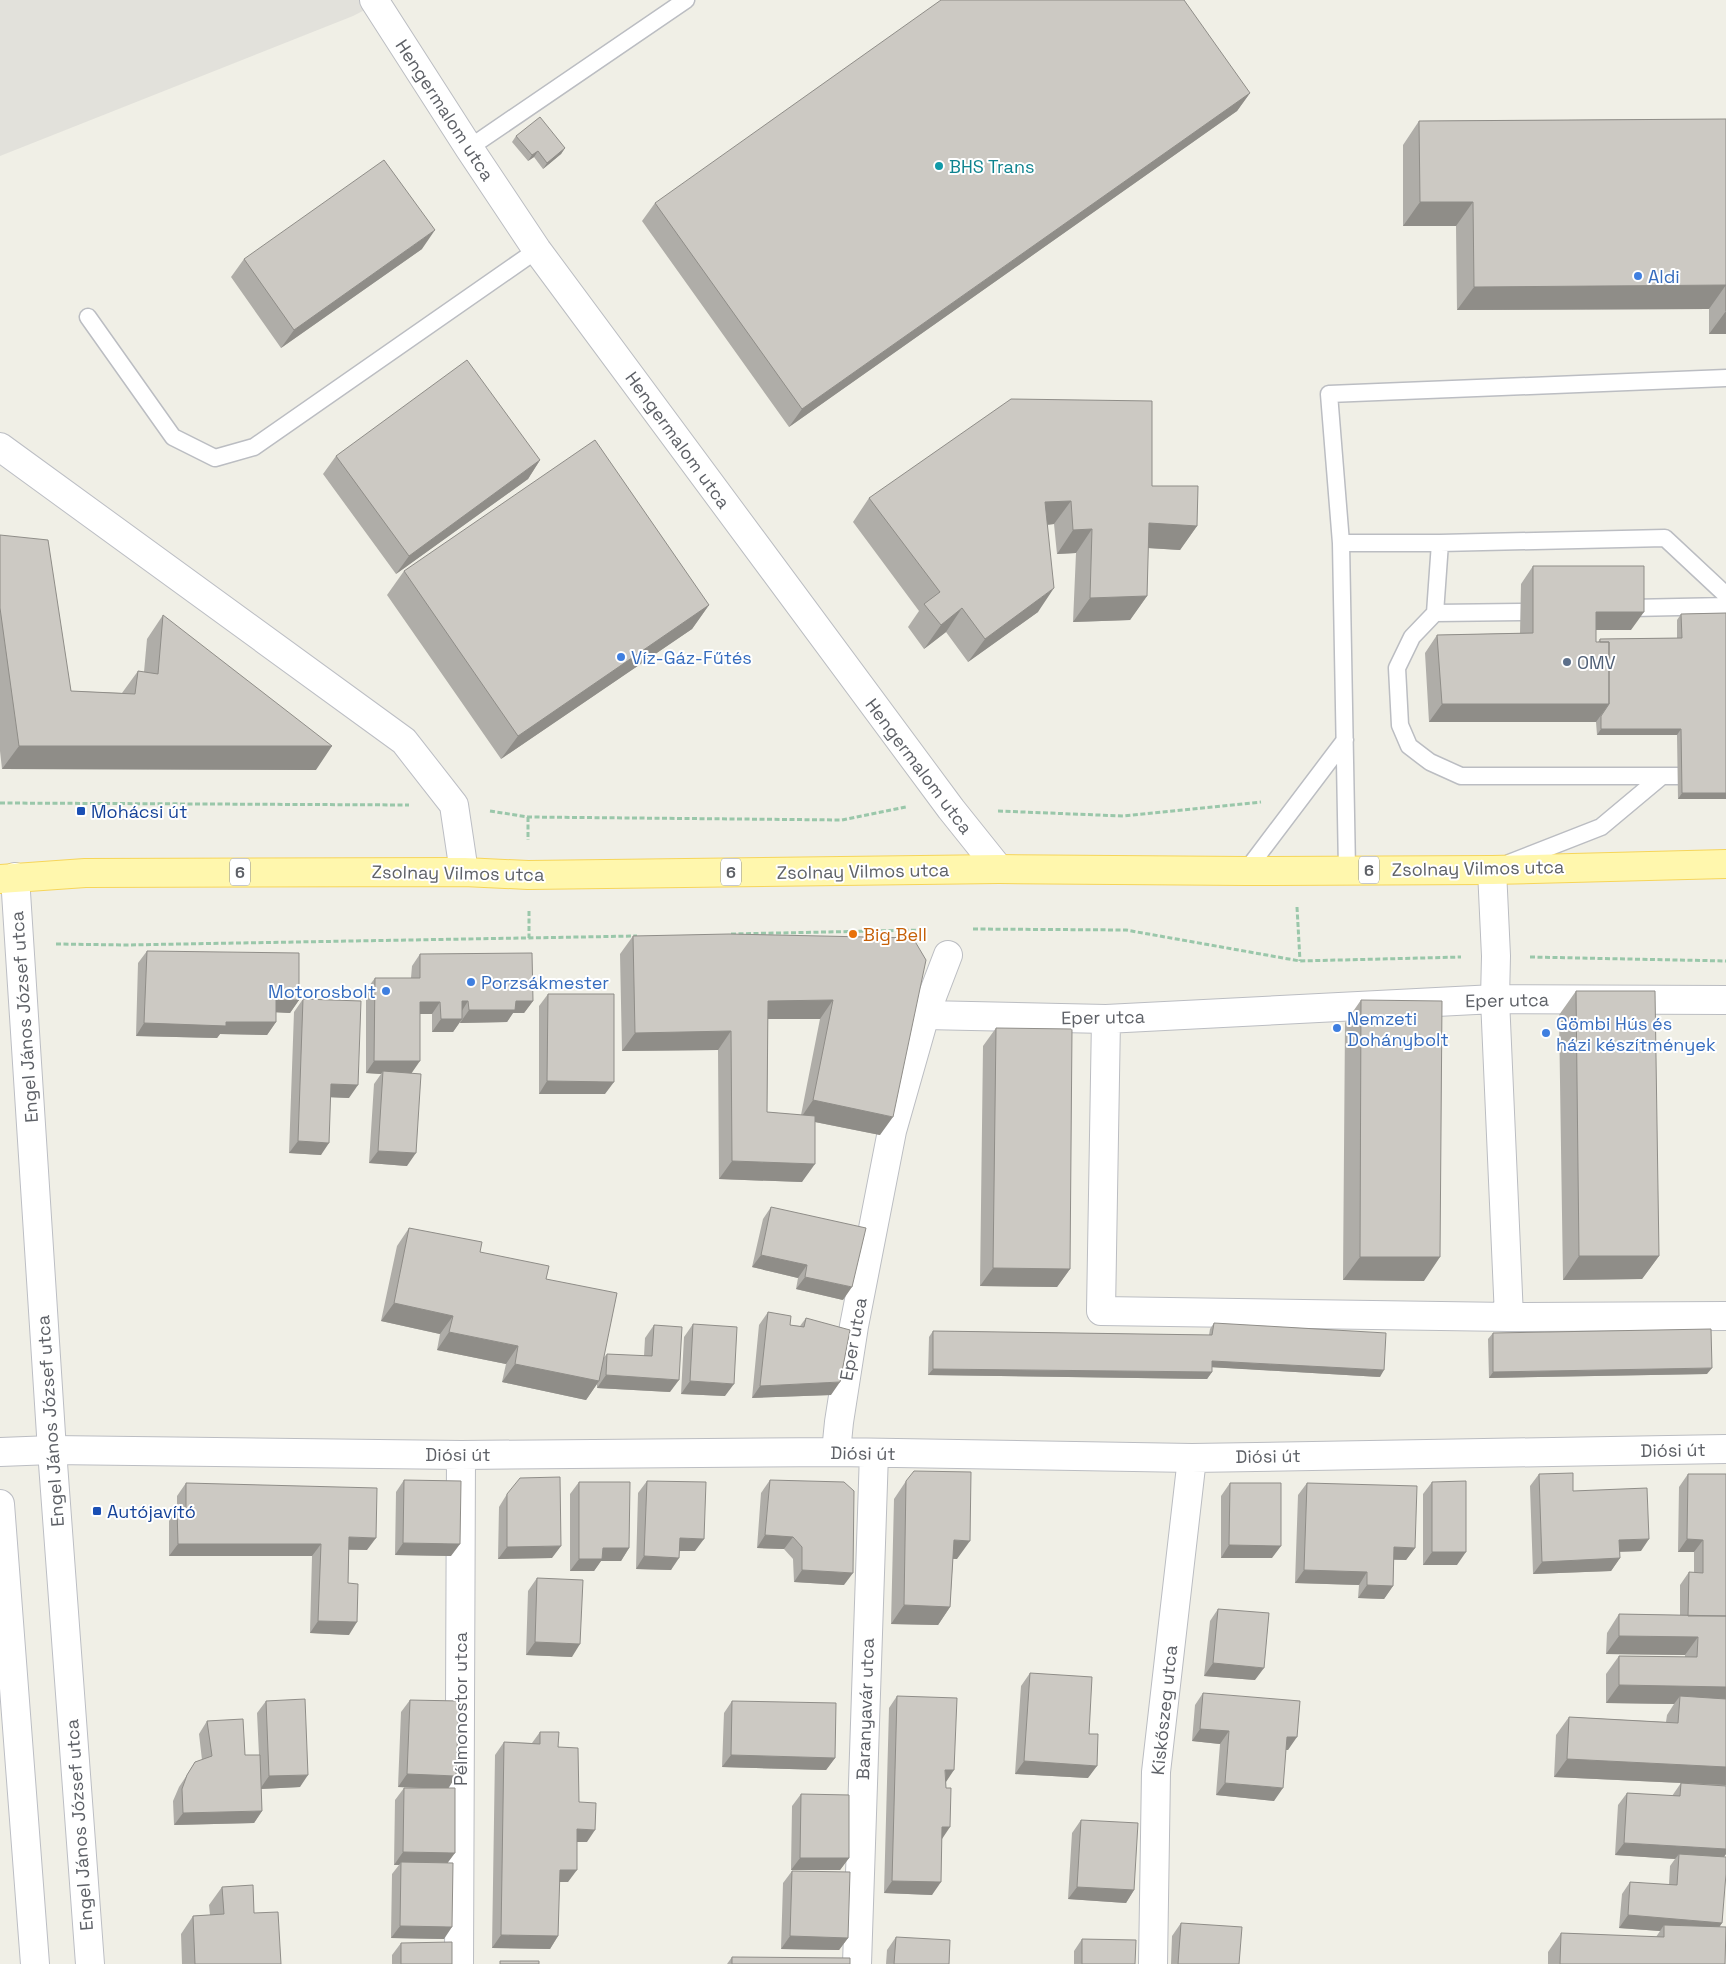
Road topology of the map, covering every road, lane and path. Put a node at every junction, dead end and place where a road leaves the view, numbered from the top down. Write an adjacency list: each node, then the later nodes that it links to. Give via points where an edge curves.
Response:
1 (374, 0): 3 (street, Hengermalom utca)
2 (686, 0): 3 (lane)
3 (469, 148): 4 (street, Hengermalom utca)
4 (538, 250): 5 (lane, via 254,447 214,458 173,438); 22 (street, Hengermalom utca)
5 (88, 317)
6 (1726, 378): 9 (lane, via 1329,394)
7 (0, 447): 8 (street)
8 (12, 463): 21 (street, via 404,741)
9 (1341, 543): 10 (lane); 16 (lane)
10 (1440, 543): 11 (lane, via 1665,538); 15 (lane)
11 (1726, 595)
12 (1726, 606): 13 (lane)
13 (1631, 608)
14 (1521, 612): 15 (lane)
15 (1435, 613): 17 (lane, via 1412,637 1397,668 1400,725 1409,746 1430,762 1461,776)
16 (1345, 740): 19 (lane); 26 (lane)
17 (1662, 776): 18 (lane); 27 (lane, via 1601,826)
18 (1726, 776)
19 (1302, 797): 22 (path, via 1123,816); 28 (lane)
20 (0, 803): 21 (path)
21 (454, 805): 22 (path, via 538,817 842,820 901,807); 29 (street)
22 (951, 809): 24 (street, Hengermalom utca)
23 (1726, 864): 27 (main road, Zsolnay Vilmos utca / 6)
24 (999, 869): 28 (main road, Zsolnay Vilmos utca / 6); 29 (main road, Zsolnay Vilmos utca / 6, via 528,875)
25 (1296, 870): 26 (main road, Zsolnay Vilmos utca / 6); 28 (main road, Zsolnay Vilmos utca / 6); 31 (path, via 1300,961 1126,930)
26 (1347, 870): 27 (main road, Zsolnay Vilmos utca / 6)
27 (1492, 870): 37 (street)
28 (1246, 871)
29 (464, 872): 30 (main road, Zsolnay Vilmos utca / 6, via 95,873)
30 (8, 878): 35 (street, Engel János József utca)
31 (970, 929)
32 (922, 930): 33 (path)
33 (726, 934)
34 (637, 936): 35 (path, via 125,945)
35 (20, 943): 44 (street, Engel János József utca)
36 (948, 955): 39 (street)
37 (1495, 999): 38 (street, Eper utca); 40 (street, Eper utca); 42 (street)
38 (1726, 1000)
39 (926, 1015): 40 (street, Eper utca); 46 (street, Eper utca, via 892,1131 854,1326)
40 (1106, 1019): 42 (street, via 1101,1311)
41 (1726, 1316): 42 (street)
42 (1509, 1317)
43 (1726, 1449): 49 (street, Diósi út)
44 (52, 1450): 45 (street, Diósi út); 48 (street, Diósi út); 53 (street, Engel János József utca)
45 (0, 1452)
46 (836, 1452): 47 (street, Diósi út); 48 (street, Diósi út)
47 (874, 1453): 49 (street, Diósi út); 55 (street, Baranyavár utca)
48 (462, 1455): 54 (street, Pélmonostor utca)
49 (1192, 1458): 56 (street, Kiskőszeg utca, via 1156,1772)
50 (0, 1504): 51 (street)
51 (4, 1613): 52 (street)
52 (35, 1964)
53 (90, 1964)
54 (458, 1964)
55 (857, 1964)
56 (1153, 1964)

